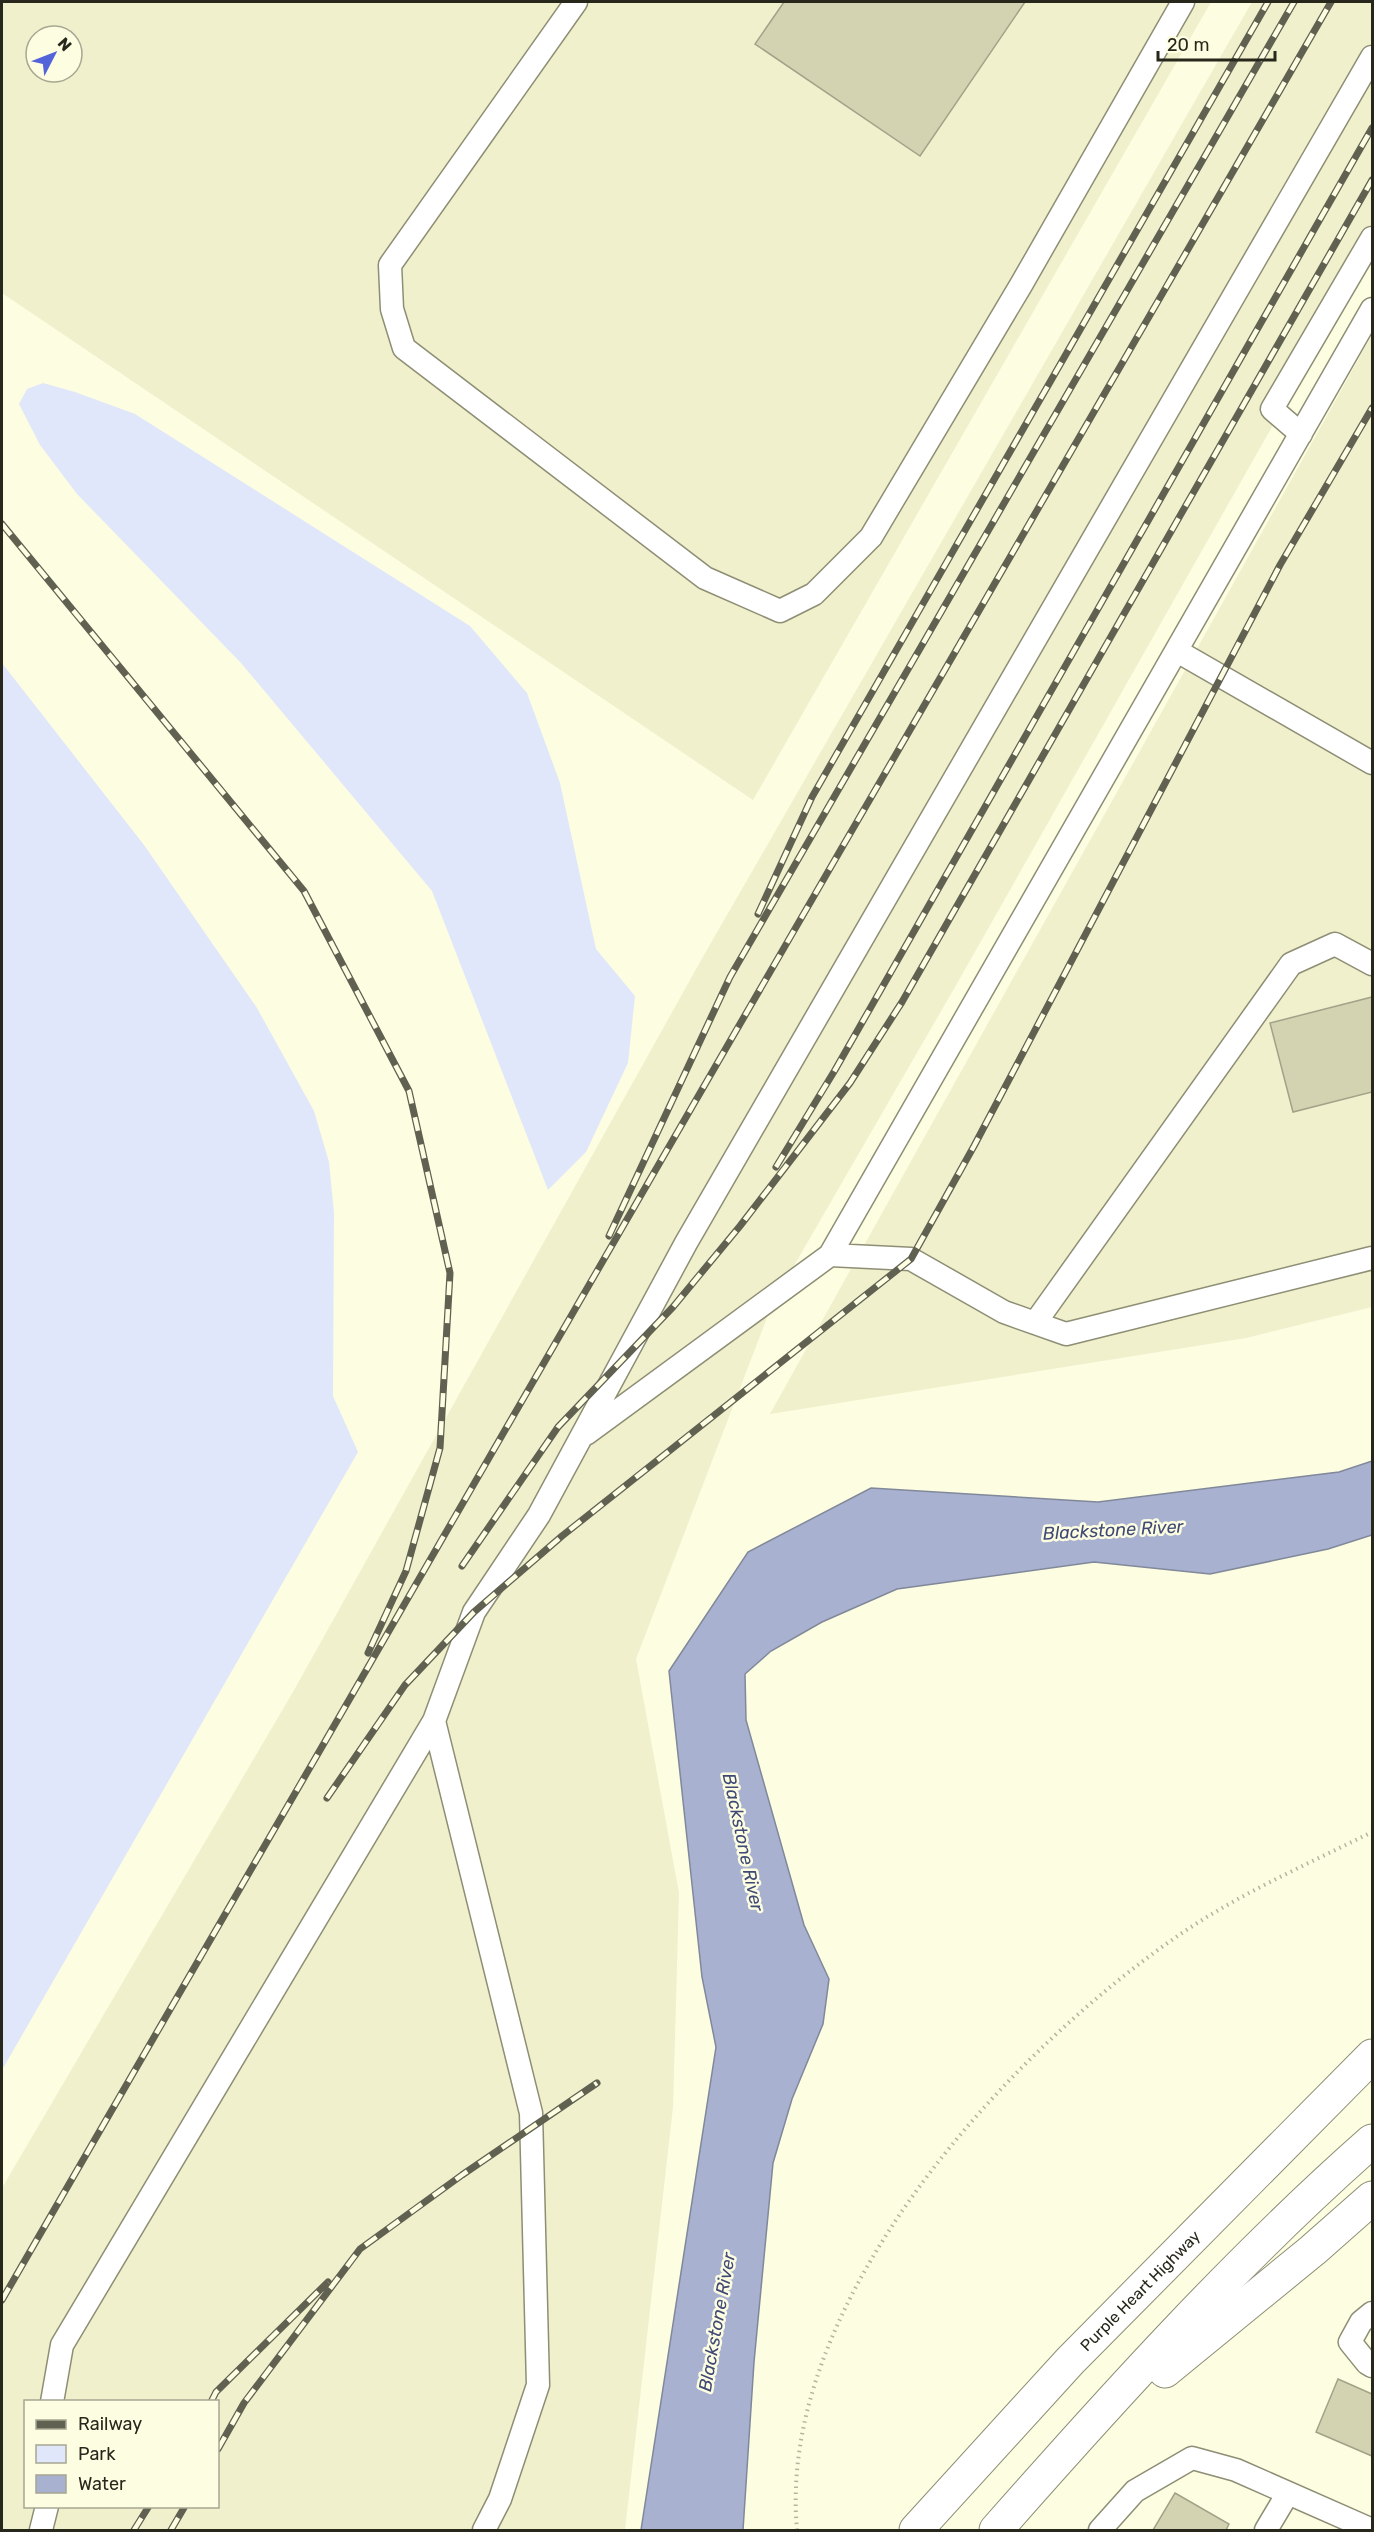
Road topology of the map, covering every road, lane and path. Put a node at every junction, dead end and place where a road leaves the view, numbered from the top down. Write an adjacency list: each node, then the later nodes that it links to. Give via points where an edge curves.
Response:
1 (576, 2): 2 (lane, via 390,265 392,309 404,348 705,578 780,610 814,594 871,537)
2 (1183, 2)
3 (1372, 57): 13 (lane, via 686,1243)
4 (1372, 238): 6 (lane, via 1272,409)
5 (1372, 309): 6 (lane)
6 (1301, 434): 7 (lane)
7 (1177, 651): 8 (lane); 10 (lane)
8 (1372, 763)
9 (1372, 964): 12 (lane, via 1335,944 1291,964)
10 (830, 1255): 12 (lane, via 911,1259 1004,1312); 13 (lane)
11 (1372, 1258): 12 (lane, via 1066,1334)
12 (1035, 1323)
13 (581, 1438): 14 (lane, via 539,1515 474,1612)
14 (434, 1721): 21 (lane, via 62,2345); 26 (lane, via 531,2113 538,2385 500,2499)
15 (1372, 1832): 27 (path, via 1251,1892 1183,1933 1066,2027 964,2130 883,2240 832,2335 804,2425 795,2506)
16 (1372, 2056): 28 (highway, Purple Heart Highway, via 1070,2361)
17 (1372, 2141): 22 (highway, via 1307,2198)
18 (1372, 2198): 22 (highway)
19 (1372, 2313): 20 (lane, via 1361,2322 1350,2342)
20 (1372, 2366)
21 (52, 2400)
22 (1064, 2454): 29 (highway)
23 (1288, 2493): 30 (lane, via 1236,2470 1192,2458 1135,2491); 31 (lane); 32 (lane)
24 (46, 2508): 25 (lane)
25 (41, 2530)
26 (484, 2530)
27 (797, 2530)
28 (916, 2530)
29 (996, 2530)
30 (1100, 2530)
31 (1266, 2530)
32 (1372, 2530)

